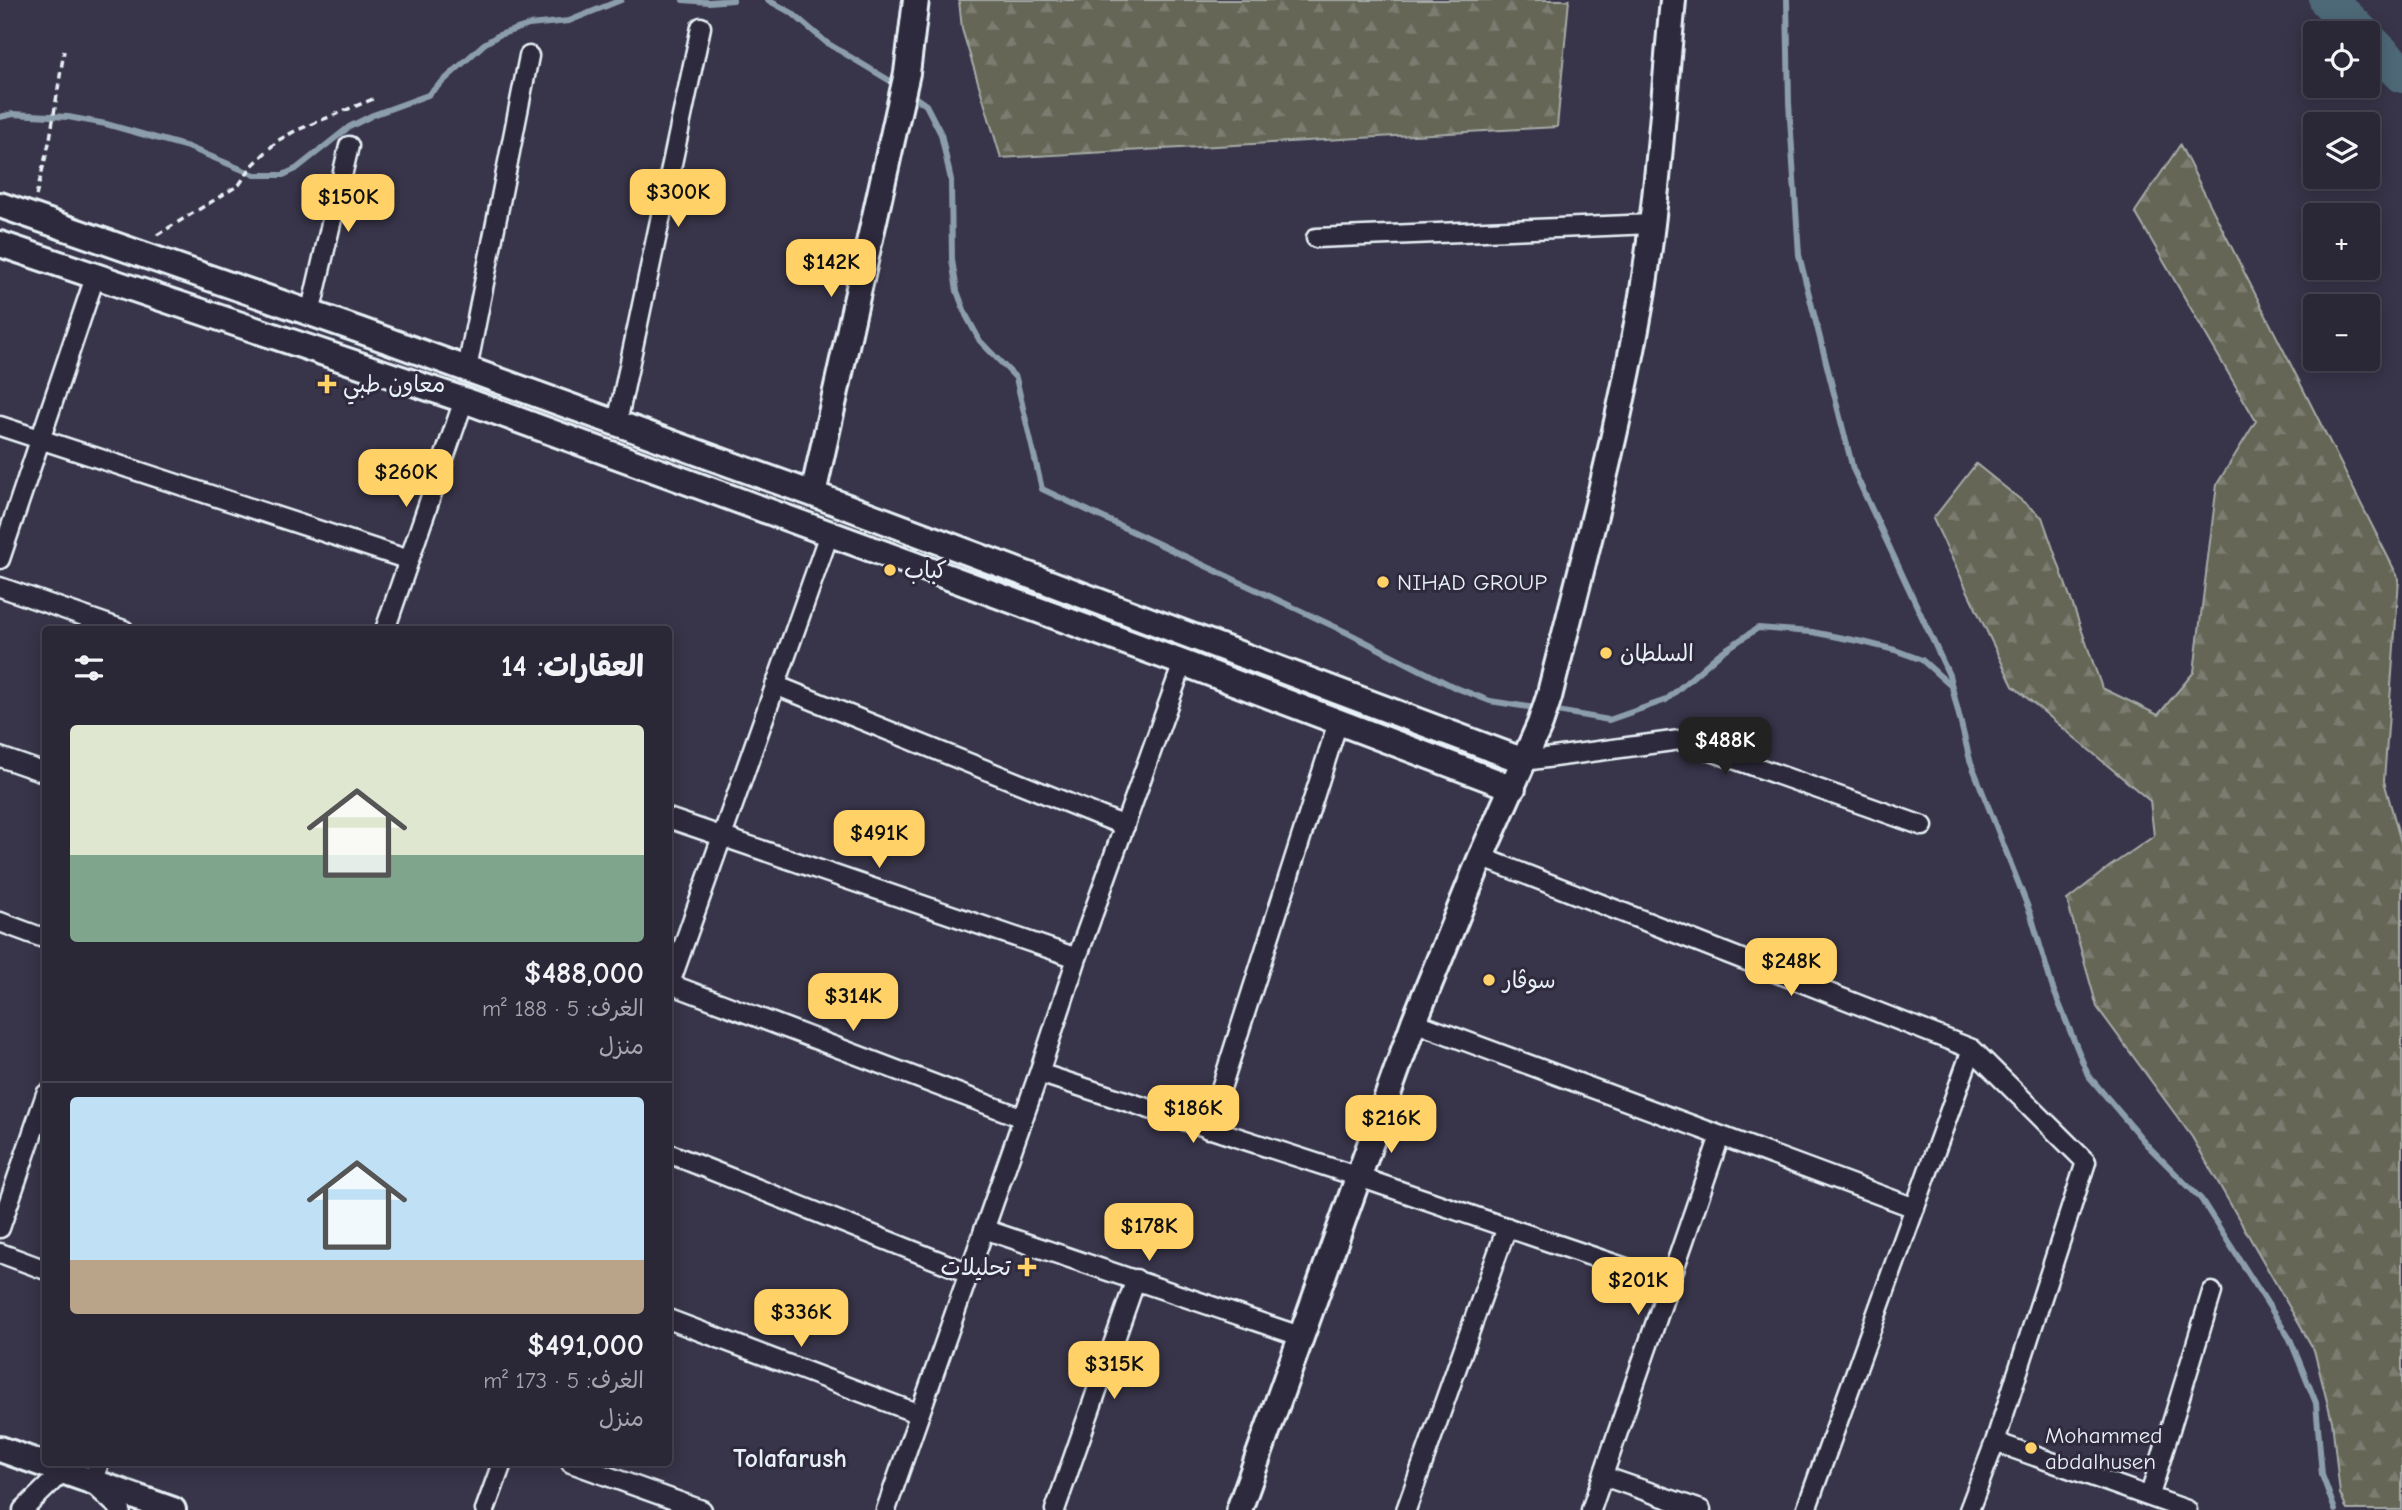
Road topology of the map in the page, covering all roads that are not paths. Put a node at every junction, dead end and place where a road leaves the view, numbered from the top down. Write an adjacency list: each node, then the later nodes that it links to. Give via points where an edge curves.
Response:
1 (916, 0): 19 (main road, via 898,114)
2 (1673, 0): 7 (main road)
3 (701, 27): 16 (street)
4 (529, 56): 14 (street)
5 (349, 146): 11 (street)
6 (0, 205): 11 (main road)
7 (1652, 224): 8 (street); 32 (main road, via 1619,415 1549,697)
8 (1316, 238)
9 (0, 244): 10 (main road)
10 (95, 277): 13 (main road); 18 (street)
11 (310, 314): 12 (main road)
12 (359, 330): 13 (main road); 14 (main road)
13 (349, 361): 15 (main road)
14 (467, 369): 16 (main road)
15 (464, 400): 20 (main road); 22 (street)
16 (617, 423): 19 (main road)
17 (0, 426): 18 (street)
18 (41, 440): 21 (street); 22 (street)
19 (813, 494): 28 (main road)
20 (829, 534): 26 (main road); 27 (street)
21 (0, 559)
22 (409, 560): 25 (street)
23 (0, 587): 24 (street)
24 (112, 626)
25 (386, 626)
26 (1183, 663): 29 (main road); 36 (street)
27 (775, 685): 36 (street); 38 (street)
28 (1372, 704): 30 (main road); 32 (main road)
29 (1338, 722): 30 (main road); 50 (street)
30 (1362, 731): 34 (main road)
31 (0, 757): 33 (street)
32 (1524, 761): 34 (main road); 37 (street, via 1680,740)
33 (42, 772)
34 (1513, 788): 39 (main road)
35 (672, 819): 38 (street)
36 (1125, 826): 42 (street)
37 (1923, 826)
38 (722, 836): 42 (street); 43 (street)
39 (1481, 857): 45 (main road); 46 (street)
40 (0, 922): 41 (street)
41 (42, 938)
42 (1077, 958): 47 (street)
43 (672, 978)
44 (672, 988): 49 (street)
45 (1414, 1022): 51 (street); 53 (main road)
46 (1972, 1049): 54 (street); 67 (street, via 2086,1162)
47 (1039, 1073): 49 (street); 50 (street)
48 (42, 1106): 56 (street)
49 (1023, 1118): 57 (street)
50 (1208, 1129): 53 (street)
51 (1720, 1136): 54 (street); 62 (street)
52 (672, 1155): 60 (street)
53 (1359, 1177): 55 (street); 65 (main road)
54 (1915, 1208): 88 (street)
55 (1507, 1227): 62 (street); 85 (street)
56 (0, 1228)
57 (984, 1229): 60 (street); 61 (street)
58 (0, 1253): 59 (street)
59 (42, 1269)
60 (969, 1273): 66 (street)
61 (1136, 1279): 65 (street); 83 (street)
62 (1670, 1283): 75 (street)
63 (2212, 1292): 76 (street)
64 (672, 1321): 66 (street)
65 (1300, 1336): 84 (main road)
66 (919, 1414): 82 (street)
67 (1995, 1443): 76 (street); 89 (street)
68 (0, 1449): 69 (main road)
69 (42, 1464)
70 (49, 1466): 73 (main road)
71 (501, 1466): 80 (street)
72 (579, 1466): 81 (street)
73 (63, 1471): 74 (main road); 77 (street)
74 (95, 1473): 78 (street); 79 (main road)
75 (1603, 1476): 86 (street); 87 (street)
76 (2150, 1496): 90 (street)
77 (23, 1510)
78 (121, 1510)
79 (173, 1510)
80 (485, 1510)
81 (702, 1510)
82 (886, 1510)
83 (1055, 1510)
84 (1239, 1510)
85 (1406, 1510)
86 (1591, 1510)
87 (1700, 1510)
88 (1806, 1510)
89 (1969, 1510)
90 (2187, 1510)

